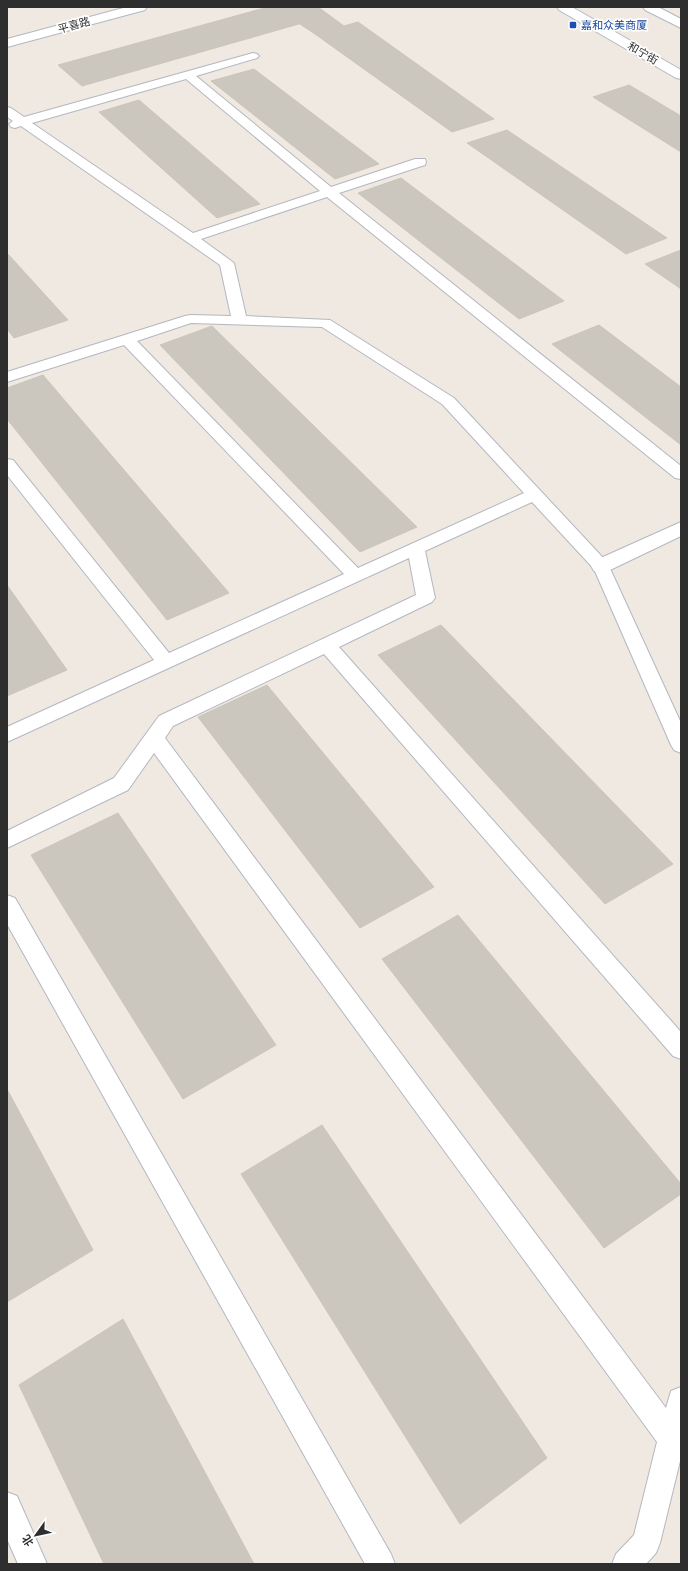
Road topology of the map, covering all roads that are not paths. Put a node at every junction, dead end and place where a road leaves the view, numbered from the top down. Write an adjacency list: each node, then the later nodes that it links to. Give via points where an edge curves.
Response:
1 (141, 7): 5 (main road, 平喜路)
2 (563, 7): 8 (main road, 和宁街)
3 (649, 7): 4 (main road)
4 (681, 24)
5 (7, 43)
6 (253, 56): 7 (lane)
7 (188, 75): 10 (lane); 13 (lane)
8 (681, 75)
9 (7, 111): 10 (lane)
10 (22, 122): 11 (lane); 14 (lane)
11 (7, 126)
12 (420, 162): 13 (lane)
13 (329, 192): 14 (lane); 20 (lane)
14 (191, 238): 15 (lane, via 227,264)
15 (239, 320): 16 (lane, via 190,318); 21 (lane, via 325,323 448,401)
16 (127, 339): 18 (lane); 25 (lane)
17 (7, 360): 18 (lane)
18 (13, 375)
19 (7, 464): 27 (lane)
20 (681, 474)
21 (535, 494): 23 (lane); 24 (lane)
22 (681, 528): 24 (main road)
23 (416, 549): 25 (lane); 26 (lane, via 426,598)
24 (601, 566): 28 (lane)
25 (356, 576): 27 (lane)
26 (326, 645): 30 (lane, via 166,721); 34 (lane)
27 (166, 662): 29 (lane)
28 (673, 707): 31 (lane)
29 (7, 735)
30 (154, 738): 32 (lane, via 121,784); 36 (lane)
31 (681, 744)
32 (7, 840)
33 (7, 904): 39 (lane)
34 (681, 1048)
35 (681, 1401): 36 (lane)
36 (672, 1439): 40 (lane, via 646,1543)
37 (7, 1506): 38 (lane)
38 (33, 1564)
39 (381, 1564)
40 (626, 1564)

